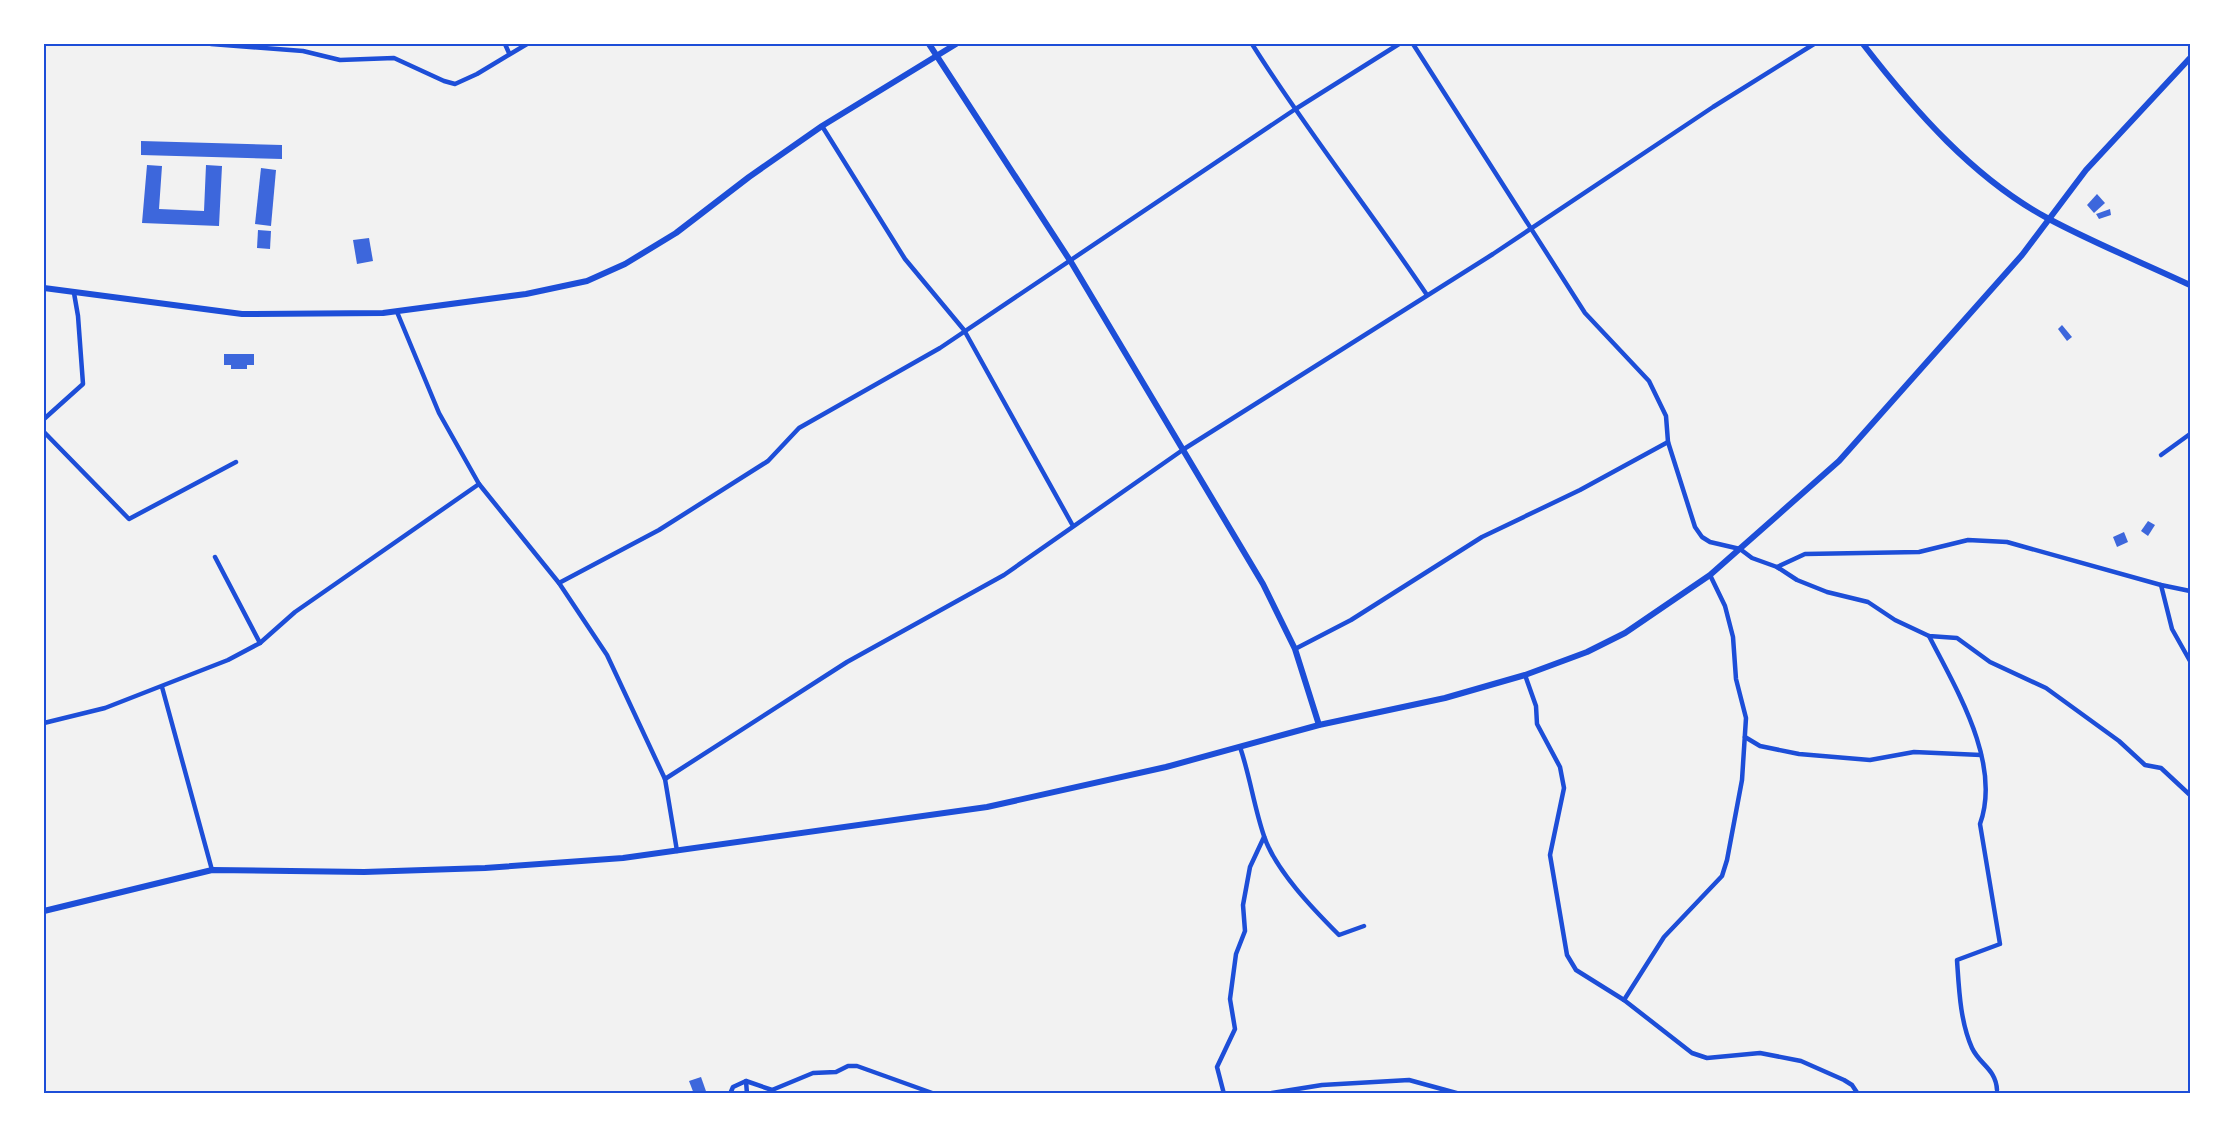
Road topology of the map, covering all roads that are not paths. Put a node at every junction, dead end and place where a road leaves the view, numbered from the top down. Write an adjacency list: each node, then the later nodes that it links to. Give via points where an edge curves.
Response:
1 (211, 44): 11 (street, via 303,51 340,60 394,58 455,84)
2 (505, 44): 11 (street)
3 (527, 44): 11 (street)
4 (928, 44): 12 (street)
5 (956, 44): 12 (street)
6 (1252, 44): 14 (street)
7 (1399, 44): 14 (street)
8 (1413, 44): 17 (street)
9 (1814, 44): 17 (street)
10 (1863, 44): 16 (street, via 1916,110 1983,172)
11 (509, 53)
12 (936, 56): 15 (street); 18 (street)
13 (2190, 58): 16 (street, via 2086,170)
14 (1294, 110): 18 (street); 22 (street)
15 (822, 126): 23 (street, via 676,233 625,264 587,281 526,294); 24 (street, via 905,259)
16 (2048, 219): 19 (street); 34 (street, via 2022,255 1873,425 1839,461)
17 (1532, 229): 22 (street); 28 (street, via 1585,314 1649,381 1666,416)
18 (1071, 262): 24 (street); 29 (street)
19 (2190, 285)
20 (44, 288): 21 (street)
21 (74, 293): 23 (street, via 242,314); 25 (street, via 83,384)
22 (1427, 295): 29 (street)
23 (397, 312): 32 (street, via 439,413)
24 (964, 330): 33 (street); 38 (street, via 940,348 799,428 768,461 659,530)
25 (44, 419)
26 (44, 432): 31 (street, via 129,519)
27 (2190, 434): 30 (street)
28 (1668, 442): 34 (street, via 1695,527 1710,542); 43 (street, via 1482,537 1351,620)
29 (1184, 449): 33 (street); 43 (street, via 1263,584)
30 (2161, 455)
31 (236, 462)
32 (479, 484): 38 (street); 42 (street, via 295,612)
33 (1073, 526): 52 (street, via 986,586 847,662)
34 (1740, 549): 36 (street); 37 (street)
35 (215, 557): 42 (street)
36 (1778, 567): 39 (street, via 1805,554 1919,552 1968,540 2007,542); 41 (street, via 1827,592 1868,602)
37 (1710, 575): 45 (street, via 1625,633); 49 (street, via 1725,606 1733,637 1736,680 1746,717)
38 (559, 583): 52 (street, via 607,655)
39 (2161, 585): 40 (street); 44 (street, via 2172,629)
40 (2190, 591)
41 (1929, 636): 51 (street, via 1967,710); 53 (street, via 1957,638 1990,662 2046,688 2145,765 2161,768)
42 (260, 643): 46 (street)
43 (1295, 649): 48 (street)
44 (2190, 661)
45 (1525, 675): 48 (street, via 1445,698); 59 (street, via 1536,706 1537,724 1560,767 1564,789 1550,855 1567,955 1576,970)
46 (162, 687): 47 (street, via 105,708); 56 (street)
47 (44, 723)
48 (1319, 725): 50 (street)
49 (1745, 737): 51 (street, via 1761,746 1799,754 1870,760 1914,752); 59 (street, via 1742,780 1722,876 1664,937)
50 (1240, 747): 54 (street); 55 (street, via 987,807)
51 (1981, 755): 61 (street, via 1986,806 1980,824 2000,944 1957,960 1961,1005 1971,1046 1994,1075)
52 (666, 779): 55 (street)
53 (2190, 795)
54 (1264, 837): 58 (street, via 1276,860 1317,914 1339,935); 65 (street, via 1250,867 1242,905 1245,931 1236,954 1230,999 1235,1029 1217,1067)
55 (677, 851): 56 (street, via 485,868 364,872)
56 (212, 870): 57 (street)
57 (44, 911)
58 (1364, 926)
59 (1624, 1000): 68 (street, via 1692,1053 1707,1058 1760,1053 1801,1061 1852,1084)
60 (746, 1081): 62 (street, via 733,1087); 63 (street); 64 (street, via 772,1090 813,1073 857,1066)
61 (1997, 1090)
62 (730, 1094)
63 (747, 1094)
64 (935, 1094)
65 (1224, 1094)
66 (1266, 1094): 67 (street, via 1322,1085 1409,1080)
67 (1460, 1094)
68 (1858, 1094)

